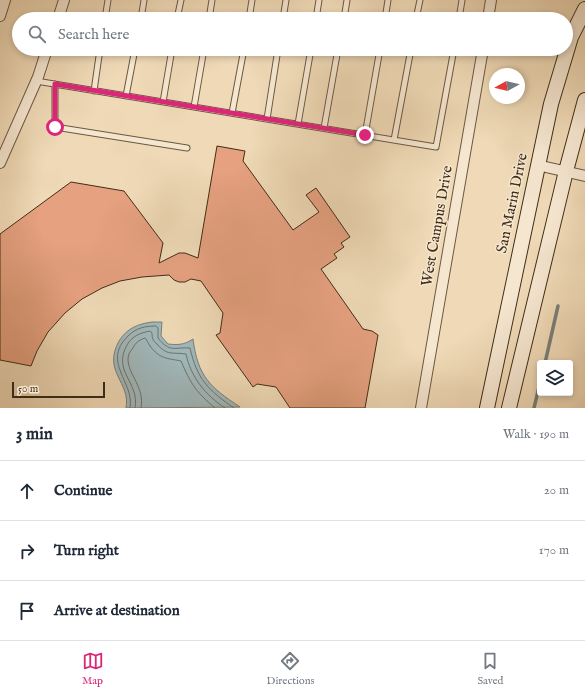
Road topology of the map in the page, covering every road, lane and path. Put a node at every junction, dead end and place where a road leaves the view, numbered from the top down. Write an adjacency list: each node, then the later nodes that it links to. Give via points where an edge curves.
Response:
1 (5, 0): 29 (street)
2 (64, 0): 16 (street)
3 (108, 0): 17 (lane)
4 (144, 0): 18 (lane)
5 (181, 0): 19 (lane)
6 (212, 0): 20 (lane)
7 (252, 0): 21 (lane)
8 (286, 0): 22 (lane)
9 (319, 0): 23 (lane)
10 (347, 0): 24 (lane)
11 (388, 0): 25 (lane)
12 (420, 0): 26 (lane)
13 (462, 0): 27 (lane)
14 (491, 0): 28 (street)
15 (585, 9): 30 (main road, San Marin Drive)
16 (60, 12)
17 (106, 12)
18 (142, 12)
19 (178, 12)
20 (210, 12)
21 (250, 12)
22 (284, 12)
23 (317, 12)
24 (345, 12)
25 (386, 12)
26 (417, 12)
27 (460, 12)
28 (489, 12)
29 (0, 16)
30 (573, 33)
31 (45, 56): 45 (street)
32 (99, 56): 47 (lane)
33 (134, 56): 48 (lane)
34 (171, 56): 50 (lane)
35 (203, 56): 51 (lane)
36 (243, 56): 52 (lane)
37 (277, 56): 53 (lane)
38 (310, 56): 54 (lane)
39 (337, 56): 55 (lane)
40 (379, 56): 56 (lane)
41 (410, 56): 57 (lane)
42 (453, 56): 57 (lane, via 436,146)
43 (482, 56): 63 (street, West Campus Drive)
44 (565, 56): 60 (main road, San Marin Drive)
45 (36, 81): 46 (lane); 59 (street)
46 (55, 84): 47 (lane); 58 (lane, via 55,127)
47 (94, 90): 48 (lane)
48 (126, 96): 50 (lane)
49 (585, 100): 61 (main road)
50 (163, 102): 51 (lane)
51 (194, 107): 52 (lane)
52 (232, 113): 53 (lane)
53 (267, 119): 54 (lane)
54 (298, 124): 55 (lane)
55 (324, 128): 56 (lane)
56 (365, 135): 57 (lane)
57 (394, 140)
58 (187, 148)
59 (0, 163)
60 (537, 165): 61 (street); 64 (main road, San Marin Drive)
61 (566, 171): 62 (street); 65 (main road)
62 (585, 176)
63 (421, 408)
64 (487, 408)
65 (509, 408)

